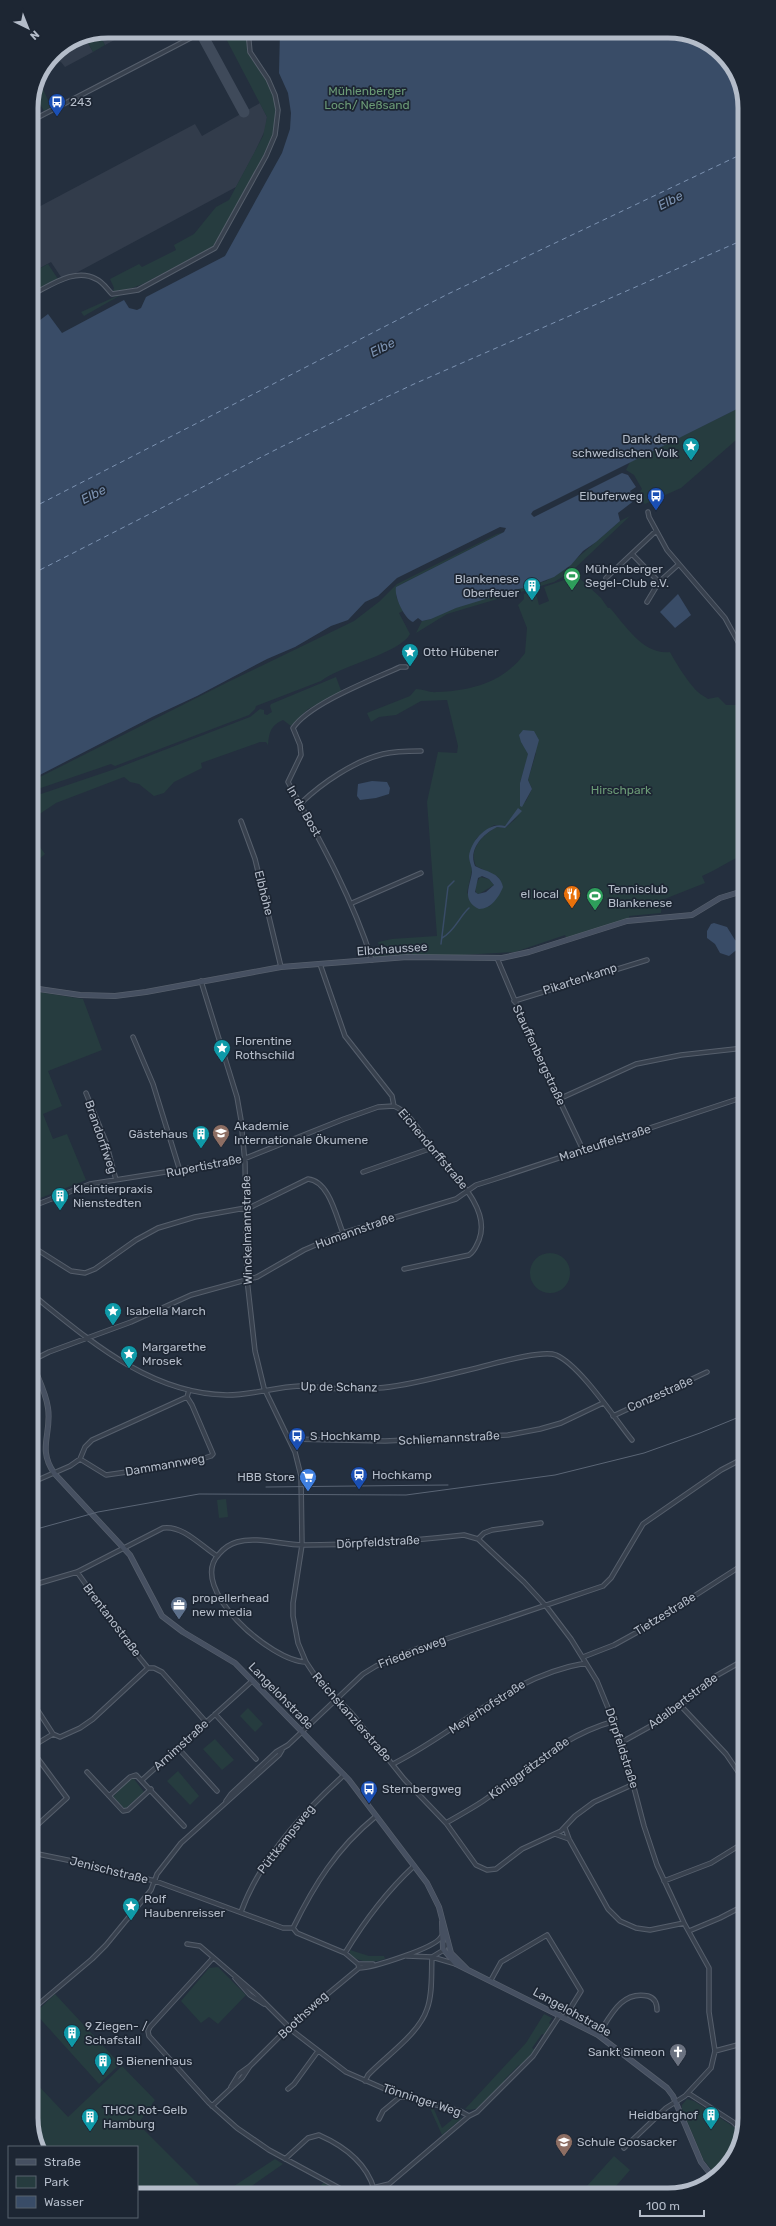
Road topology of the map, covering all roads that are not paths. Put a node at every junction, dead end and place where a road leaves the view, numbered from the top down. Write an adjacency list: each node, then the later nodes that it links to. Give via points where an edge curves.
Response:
1 (191, 38): 3 (street)
2 (249, 38): 4 (street, via 250,52 275,95 278,110 276,135 214,248 138,290 112,294 97,279 83,275 60,280)
3 (38, 117)
4 (38, 291)
5 (648, 512): 6 (street)
6 (656, 531): 7 (street); 8 (street)
7 (632, 554): 9 (street); 10 (street)
8 (678, 564): 10 (street); 12 (street, via 726,618)
9 (606, 578)
10 (659, 582): 11 (street)
11 (647, 602)
12 (738, 641)
13 (406, 667): 15 (street, In de Bost, via 400,667 346,692 298,720 293,728 301,755 288,782)
14 (421, 751): 15 (street, via 398,752 370,758 319,785)
15 (301, 803): 19 (street, In de Bost)
16 (241, 821): 24 (street, Elbhöhe, via 255,859)
17 (421, 873): 19 (street)
18 (738, 892): 20 (street, Elbchaussee, via 720,898 692,915 627,921 520,954)
19 (352, 903): 21 (street, In de Bost)
20 (497, 958): 21 (street, Elbchaussee, via 426,957); 27 (street, Stauffenbergstraße)
21 (372, 960): 23 (street, Elbchaussee)
22 (647, 960): 27 (street, Pikartenkamp)
23 (320, 964): 24 (street, Elbchaussee); 33 (street, Eichendorffstraße, via 345,1036 392,1096)
24 (281, 967): 25 (street, Elbchaussee)
25 (201, 981): 26 (street, Elbchaussee, via 115,996 80,995); 36 (street, Winckelmannstraße, via 237,1098)
26 (38, 989)
27 (514, 1001): 31 (street, Stauffenbergstraße)
28 (133, 1037): 37 (street, via 153,1084)
29 (738, 1049): 31 (street, via 681,1055 636,1064)
30 (86, 1093): 39 (street, Brandorffweg, via 106,1142)
31 (559, 1099): 35 (street, Stauffenbergstraße)
32 (738, 1099): 35 (street, Manteuffelstraße)
33 (394, 1106): 34 (street, Eichendorffstraße, via 405,1113); 36 (street, Rupertistraße, via 378,1107)
34 (432, 1148): 38 (street); 40 (street, Eichendorffstraße)
35 (583, 1150): 40 (street, Manteuffelstraße)
36 (245, 1158): 37 (street, Rupertistraße); 42 (street, Winckelmannstraße)
37 (180, 1171): 39 (street, Rupertistraße)
38 (363, 1172)
39 (116, 1180): 41 (street, Rupertistraße, via 90,1184)
40 (468, 1190): 43 (street, Humannstraße, via 452,1199); 45 (street, Eichendorffstraße, via 482,1226 474,1250 469,1255)
41 (38, 1204)
42 (247, 1208): 43 (street, via 264,1202 303,1180 312,1179 320,1183 326,1191); 44 (street, via 195,1217 158,1228 85,1274 71,1271); 46 (street, Winckelmannstraße)
43 (343, 1233): 46 (street, Humannstraße)
44 (38, 1250)
45 (404, 1269)
46 (248, 1279): 48 (street, Humannstraße, via 191,1295); 53 (street, Winckelmannstraße, via 255,1351)
47 (38, 1299): 48 (street, Up de Schanz)
48 (88, 1339): 49 (street, Humannstraße); 52 (street, Up de Schanz, via 131,1367)
49 (38, 1358)
50 (707, 1372): 56 (street, Conzestraße)
51 (38, 1379): 61 (street, Langelohstraße, via 48,1406 44,1449)
52 (189, 1390): 53 (street, Up de Schanz, via 223,1395); 54 (street)
53 (266, 1392): 55 (street, Up de Schanz, via 299,1386 340,1389 383,1388 546,1353 556,1355 565,1361); 57 (street, Winckelmannstraße)
54 (187, 1397): 59 (street, via 92,1440 82,1452); 59 (street, Dammannweg, via 213,1454 211,1456 189,1463 106,1475)
55 (603, 1403): 56 (street, Up de Schanz); 57 (street, Schliemannstraße, via 557,1424 501,1435 385,1440)
56 (613, 1416): 58 (street, Up de Schanz)
57 (288, 1439): 62 (street, Winckelmannstraße, via 295,1452)
58 (632, 1440)
59 (80, 1459): 61 (street)
60 (738, 1461): 72 (street, Friedensweg, via 643,1524 604,1586)
61 (54, 1473): 63 (street); 67 (street, Langelohstraße)
62 (301, 1476): 66 (street, Reichskanzlerstraße)
63 (38, 1480)
64 (541, 1523): 65 (street, via 492,1530)
65 (478, 1539): 66 (street, Dörpfeldstraße, via 464,1535 401,1542); 72 (street, Dörpfeldstraße)
66 (302, 1545): 68 (street, Dörpfeldstraße, via 242,1541 226,1547); 74 (street, Reichskanzlerstraße, via 292,1610 295,1631)
67 (124, 1548): 68 (street, via 157,1530 173,1527); 70 (street); 78 (street, Langelohstraße, via 132,1558 162,1616 230,1659)
68 (216, 1556): 74 (street, via 212,1570 214,1581 218,1596 231,1615 269,1646 296,1661)
69 (738, 1568): 73 (street, Tietzestraße, via 643,1629)
70 (77, 1572): 71 (street); 77 (street, Brentanostraße)
71 (38, 1584)
72 (546, 1606): 73 (street, Dörpfeldstraße); 79 (street, Friedensweg, via 392,1658 363,1674)
73 (583, 1657): 75 (street, Dörpfeldstraße)
74 (306, 1662): 79 (street, Reichskanzlerstraße, via 316,1677)
75 (586, 1663): 83 (street, Dörpfeldstraße); 92 (street, Meyerhofstraße, via 557,1669 515,1687 439,1738)
76 (738, 1663): 80 (street, Adalbertstraße, via 714,1677)
77 (148, 1668): 84 (street, via 162,1672); 86 (street, via 82,1727 60,1737)
78 (252, 1681): 82 (street, Arnimstraße); 85 (street, Langelohstraße)
79 (337, 1698): 85 (street, Friedensweg); 92 (street, Reichskanzlerstraße)
80 (681, 1706): 87 (street, Adalbertstraße, via 657,1723); 94 (street, via 726,1754)
81 (38, 1711): 86 (street)
82 (216, 1714): 84 (street, Arnimstraße); 91 (street)
83 (615, 1721): 87 (street, Dörpfeldstraße); 102 (street, Königgrätzstraße, via 586,1730 565,1741 484,1801)
84 (206, 1722): 89 (street, Arnimstraße)
85 (302, 1732): 95 (street, Langelohstraße); 111 (street, Friedensweg, via 282,1750 276,1752 181,1844)
86 (53, 1734): 88 (street)
87 (622, 1742): 97 (street, Dörpfeldstraße)
88 (38, 1743)
89 (178, 1748): 96 (street, Arnimstraße); 99 (street)
90 (38, 1759): 103 (street, via 67,1798)
91 (256, 1759)
92 (393, 1764): 102 (street, Reichskanzlerstraße, via 408,1784)
93 (87, 1772): 100 (street)
94 (738, 1772)
95 (344, 1774): 101 (street, Langelohstraße); 114 (street, Püttkampsweg, via 318,1798 293,1827 254,1880)
96 (142, 1780): 98 (street); 100 (street, Arnimstraße, via 136,1775 132,1776)
97 (634, 1784): 105 (street, Reichskanzlerstraße, via 594,1802 575,1816); 112 (street, Dörpfeldstraße, via 648,1840)
98 (151, 1789): 100 (street, via 126,1811); 104 (street)
99 (217, 1791)
100 (109, 1796)
101 (375, 1817): 110 (street, Langelohstraße); 117 (street, via 336,1854 313,1888)
102 (446, 1822): 106 (street, Reichskanzlerstraße, via 476,1865 487,1870 496,1869 522,1849)
103 (38, 1824)
104 (184, 1826)
105 (565, 1828): 106 (street, Reichskanzlerstraße); 107 (street)
106 (555, 1834): 107 (street)
107 (569, 1839): 116 (street, via 608,1909 620,1921 632,1927 650,1930)
108 (738, 1846): 112 (street, via 710,1864)
109 (38, 1854): 111 (street, Jenischstraße)
110 (414, 1866): 115 (street, Langelohstraße, via 434,1895); 124 (street, via 376,1906)
111 (155, 1881): 114 (street, Jenischstraße); 133 (street, Friedensweg, via 151,1890 99,1953)
112 (664, 1881): 116 (street, Dörpfeldstraße)
113 (738, 1909): 118 (street)
114 (241, 1912): 117 (street, Jenischstraße, via 283,1928)
115 (442, 1920): 119 (street, Langelohstraße); 120 (street, Langelohstraße)
116 (684, 1923): 118 (street, Dörpfeldstraße)
117 (292, 1928): 124 (street, Jenischstraße, via 297,1933)
118 (689, 1931): 140 (street, Dörpfeldstraße, via 709,1968 709,2012)
119 (441, 1937): 122 (street); 123 (street, Langelohstraße)
120 (448, 1942): 123 (street); 125 (street, Langelohstraße)
121 (186, 1944): 128 (street, Tönninger Weg, via 196,1944)
122 (433, 1945): 123 (street); 126 (street)
123 (444, 1949): 125 (street); 127 (street); 129 (street, Langelohstraße)
124 (345, 1953): 130 (street, Jenischstraße)
125 (451, 1953): 131 (street, Langelohstraße)
126 (404, 1956): 127 (street); 130 (street)
127 (432, 1957): 129 (street); 141 (street, via 429,2003 424,2016)
128 (213, 1958): 136 (street, Tönninger Weg); 146 (street, via 150,2027 148,2034)
129 (456, 1964): 131 (street, Langelohstraße)
130 (359, 1966): 136 (street, Boothsweg)
131 (467, 1969): 132 (street, Langelohstraße)
132 (491, 1980): 135 (street, Langelohstraße); 135 (street, Tönninger Weg, via 501,1962 547,1935 581,1991)
133 (38, 2005)
134 (657, 2010): 137 (street, via 656,2001 652,1998 630,1998 618,2005)
135 (562, 2016): 137 (street, Langelohstraße); 147 (street, Tönninger Weg, via 526,2064 483,2107)
136 (289, 2027): 139 (street, Tönninger Weg); 146 (street, Boothsweg, via 250,2066 238,2074 231,2087)
137 (598, 2035): 145 (street, Langelohstraße, via 667,2088)
138 (738, 2045): 140 (street)
139 (318, 2051): 141 (street, Tönninger Weg, via 346,2072); 142 (street)
140 (715, 2051): 143 (street, Dörpfeldstraße, via 711,2068)
141 (365, 2081): 144 (street, Tönninger Weg)
142 (288, 2089)
143 (688, 2093): 145 (street, Dörpfeldstraße); 149 (street)
144 (401, 2096): 147 (street, Tönninger Weg, via 460,2111); 148 (street, via 383,2111)
145 (676, 2102): 150 (street, via 655,2117); 152 (street, Langelohstraße, via 701,2162)
146 (212, 2106): 151 (street, via 244,2133)
147 (469, 2116): 153 (street)
148 (379, 2119)
149 (737, 2126)
150 (624, 2148)
151 (285, 2159): 154 (street); 155 (street, via 308,2138 319,2135 354,2156 370,2175)
152 (710, 2173)
153 (384, 2186): 155 (street)
154 (339, 2188)
155 (374, 2188)

